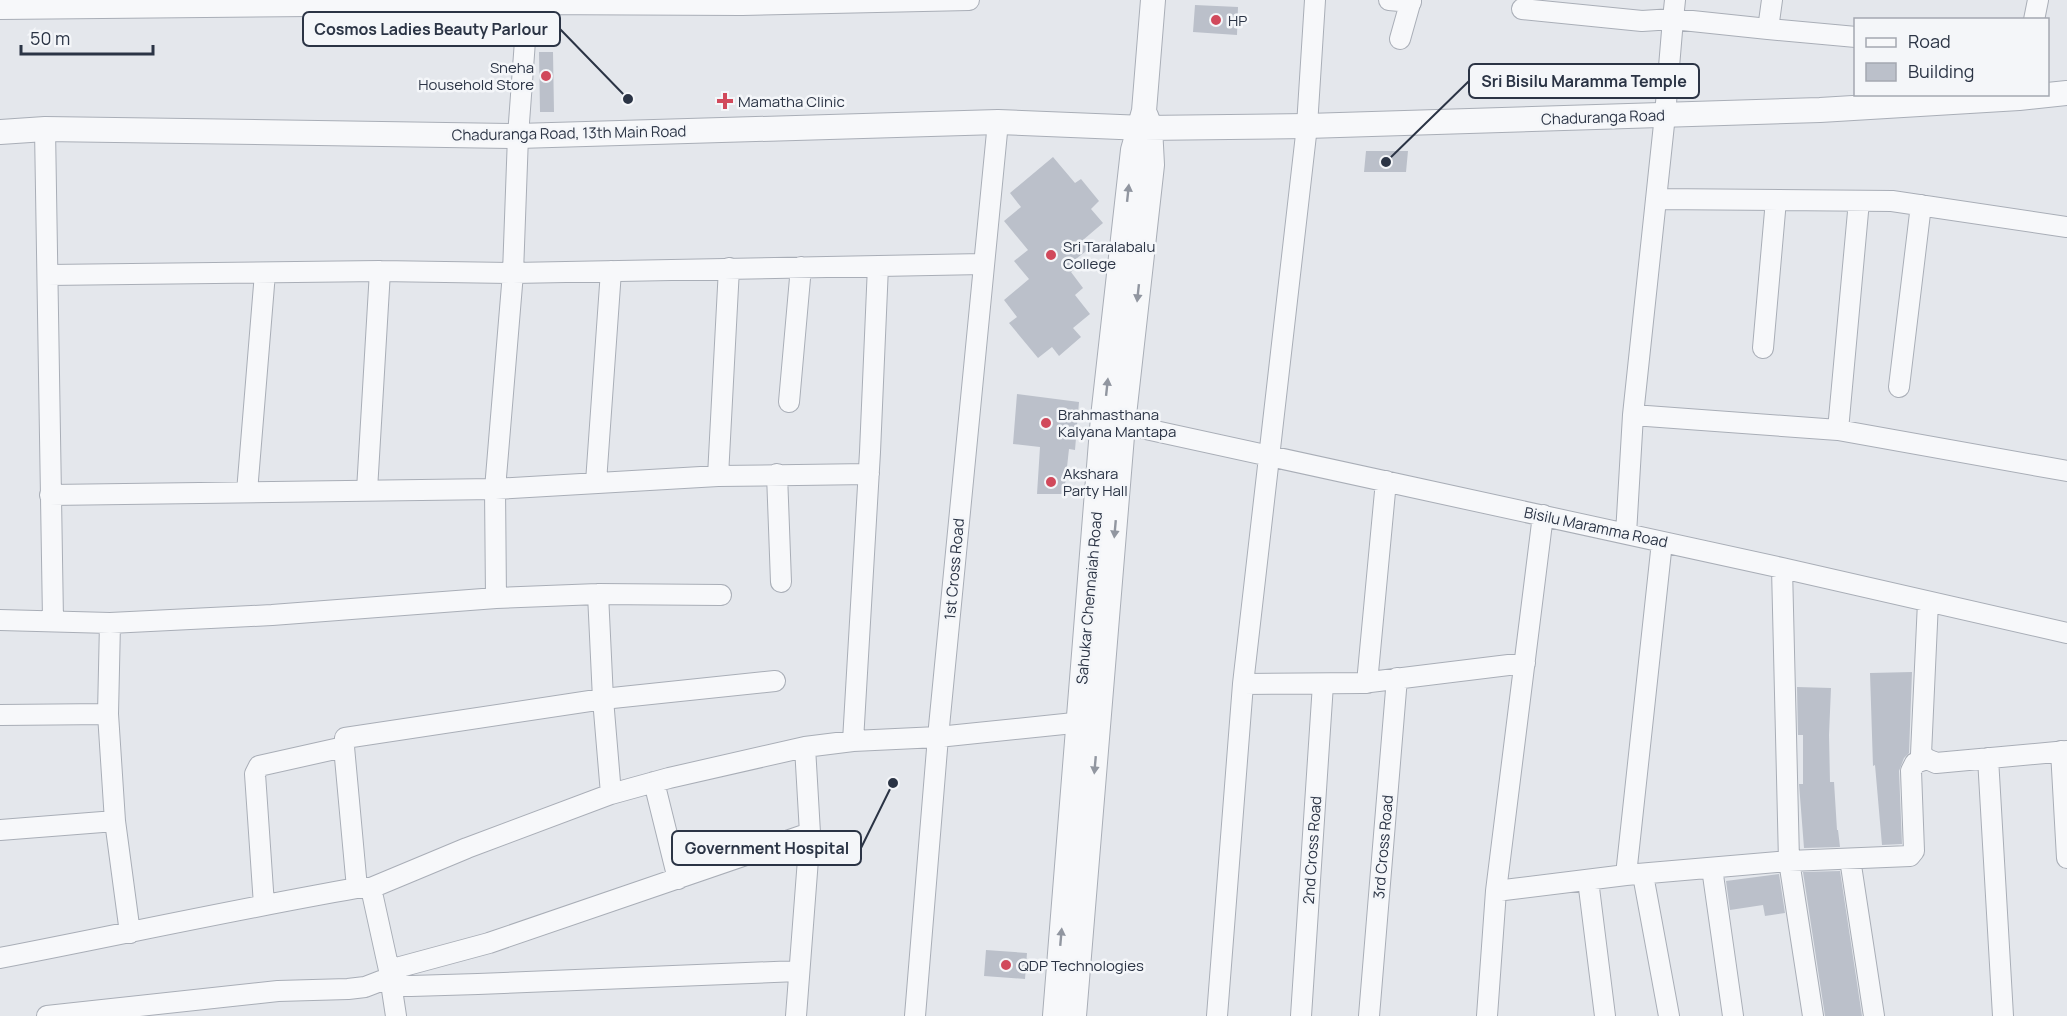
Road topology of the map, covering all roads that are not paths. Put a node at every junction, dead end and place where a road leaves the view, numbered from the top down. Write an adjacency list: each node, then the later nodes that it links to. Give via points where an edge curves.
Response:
1 (969, 0): 9 (street)
2 (1154, 0): 22 (street, Sahukar Chennaiah Road)
3 (1314, 0): 23 (street)
4 (1389, 0): 7 (street)
5 (1772, 0): 14 (street)
6 (2038, 0): 13 (street)
7 (1411, 1): 16 (street)
8 (528, 2): 9 (street); 10 (street); 26 (street)
9 (742, 3)
10 (0, 9)
11 (1522, 9): 12 (street, via 1642,21)
12 (1674, 9): 14 (street); 20 (street)
13 (2034, 18)
14 (1768, 29): 15 (street)
15 (1854, 37)
16 (1400, 39)
17 (2067, 93): 18 (street, Chaduranga Road)
18 (2049, 94)
19 (2019, 96): 20 (street, Chaduranga Road, via 1820,110)
20 (1665, 115): 23 (street, Chaduranga Road); 27 (street)
21 (998, 122): 22 (street, Chaduranga Road, 13th Main Road); 26 (street, Chaduranga Road, 13th Main Road); 32 (street, 1st Cross Road)
22 (1144, 122): 23 (street, Chaduranga Road); 45 (street, Sahukar Chennaiah Road, one-way to 45, via 1152,165); 80 (street, Sahukar Chennaiah Road, one-way to 22, via 1103,417 1133,150)
23 (1307, 126): 47 (street)
24 (45, 129): 25 (street, Chaduranga Road, 13th Main Road); 26 (street, Chaduranga Road, 13th Main Road); 40 (street)
25 (0, 132)
26 (518, 136): 39 (street)
27 (1656, 199): 28 (street); 44 (street)
28 (1776, 200): 29 (street); 41 (street)
29 (1859, 201): 30 (street); 46 (street)
30 (1921, 205): 31 (street); 42 (street)
31 (2067, 227)
32 (983, 264): 33 (street); 81 (street, 1st Cross Road)
33 (878, 266): 34 (street); 50 (street)
34 (801, 267): 35 (street); 43 (street)
35 (729, 268): 37 (street); 51 (street)
36 (380, 271): 38 (street); 39 (street); 55 (street)
37 (611, 271): 39 (street); 53 (street)
38 (265, 273): 40 (street); 56 (street)
39 (513, 273): 54 (street)
40 (48, 275): 57 (street)
41 (1763, 348)
42 (1899, 387)
43 (789, 402)
44 (1633, 415): 46 (street); 59 (street)
45 (1124, 424): 47 (street, Bisilu Maramma Road); 80 (street, Sahukar Chennaiah Road, one-way to 80)
46 (1838, 430): 48 (street)
47 (1270, 455): 52 (street, Bisilu Maramma Road); 75 (street)
48 (2067, 471)
49 (777, 474): 50 (street); 51 (street); 62 (street)
50 (869, 474): 82 (street)
51 (718, 476): 53 (street)
52 (1386, 481): 58 (street, Bisilu Maramma Road); 74 (street)
53 (596, 482): 54 (street)
54 (495, 489): 55 (street); 65 (street)
55 (367, 490): 56 (street)
56 (247, 492): 57 (street)
57 (50, 495): 68 (street)
58 (1543, 515): 59 (street, Bisilu Maramma Road); 71 (street)
59 (1626, 534): 60 (street, Bisilu Maramma Road)
60 (1662, 542): 61 (street, Bisilu Maramma Road); 97 (street)
61 (1782, 568): 66 (street, Bisilu Maramma Road); 95 (street)
62 (781, 582)
63 (598, 594): 64 (street); 65 (street); 77 (street)
64 (721, 595)
65 (496, 598): 69 (street)
66 (1928, 602): 70 (street, Bisilu Maramma Road); 87 (street, via 1921,754)
67 (0, 620): 68 (street)
68 (53, 620): 69 (street)
69 (110, 623): 78 (street)
70 (2067, 633)
71 (1525, 663): 72 (street); 101 (street)
72 (1397, 678): 74 (street); 115 (street, 3rd Cross Road)
73 (775, 681): 77 (street)
74 (1367, 682): 76 (street)
75 (1243, 684): 76 (street); 113 (street)
76 (1323, 684): 114 (street, 2nd Cross Road)
77 (603, 699): 83 (street, via 345,738); 89 (street)
78 (108, 714): 79 (street); 90 (street)
79 (0, 715)
80 (1089, 722): 81 (street); 111 (street, Sahukar Chennaiah Road, one-way to 80); 112 (street, Sahukar Chennaiah Road, one-way to 112)
81 (938, 738): 82 (street); 110 (street, 1st Cross Road)
82 (853, 741): 84 (street)
83 (344, 747): 100 (street); 102 (street, via 259,766 255,774)
84 (805, 747): 88 (street); 92 (street)
85 (2064, 751): 86 (street); 93 (street)
86 (1988, 758): 87 (street, via 1936,763); 122 (street)
87 (1927, 759): 94 (street, via 1915,763 1911,771 1914,851 1903,858)
88 (654, 782): 89 (street); 98 (street)
89 (611, 795): 100 (street)
90 (115, 821): 91 (street); 103 (street)
91 (0, 830)
92 (810, 833): 98 (street); 105 (street)
93 (2067, 858)
94 (1850, 859): 95 (street); 121 (street)
95 (1790, 861): 96 (street); 120 (street)
96 (1712, 868): 97 (street); 119 (street)
97 (1635, 875): 99 (street); 118 (street)
98 (678, 879): 106 (street)
99 (1588, 880): 101 (street); 117 (street)
100 (364, 888): 102 (street); 106 (street)
101 (1496, 891): 116 (street)
102 (264, 905): 103 (street)
103 (130, 933): 104 (street)
104 (0, 958)
105 (798, 972): 106 (street, via 411,986); 109 (street)
106 (390, 977): 107 (street, via 348,989 278,991); 108 (street)
107 (46, 1016)
108 (396, 1016)
109 (796, 1016)
110 (915, 1016)
111 (1054, 1016)
112 (1074, 1016)
113 (1217, 1016)
114 (1301, 1016)
115 (1369, 1016)
116 (1486, 1016)
117 (1605, 1016)
118 (1669, 1016)
119 (1733, 1016)
120 (1813, 1016)
121 (1874, 1016)
122 (2004, 1016)

